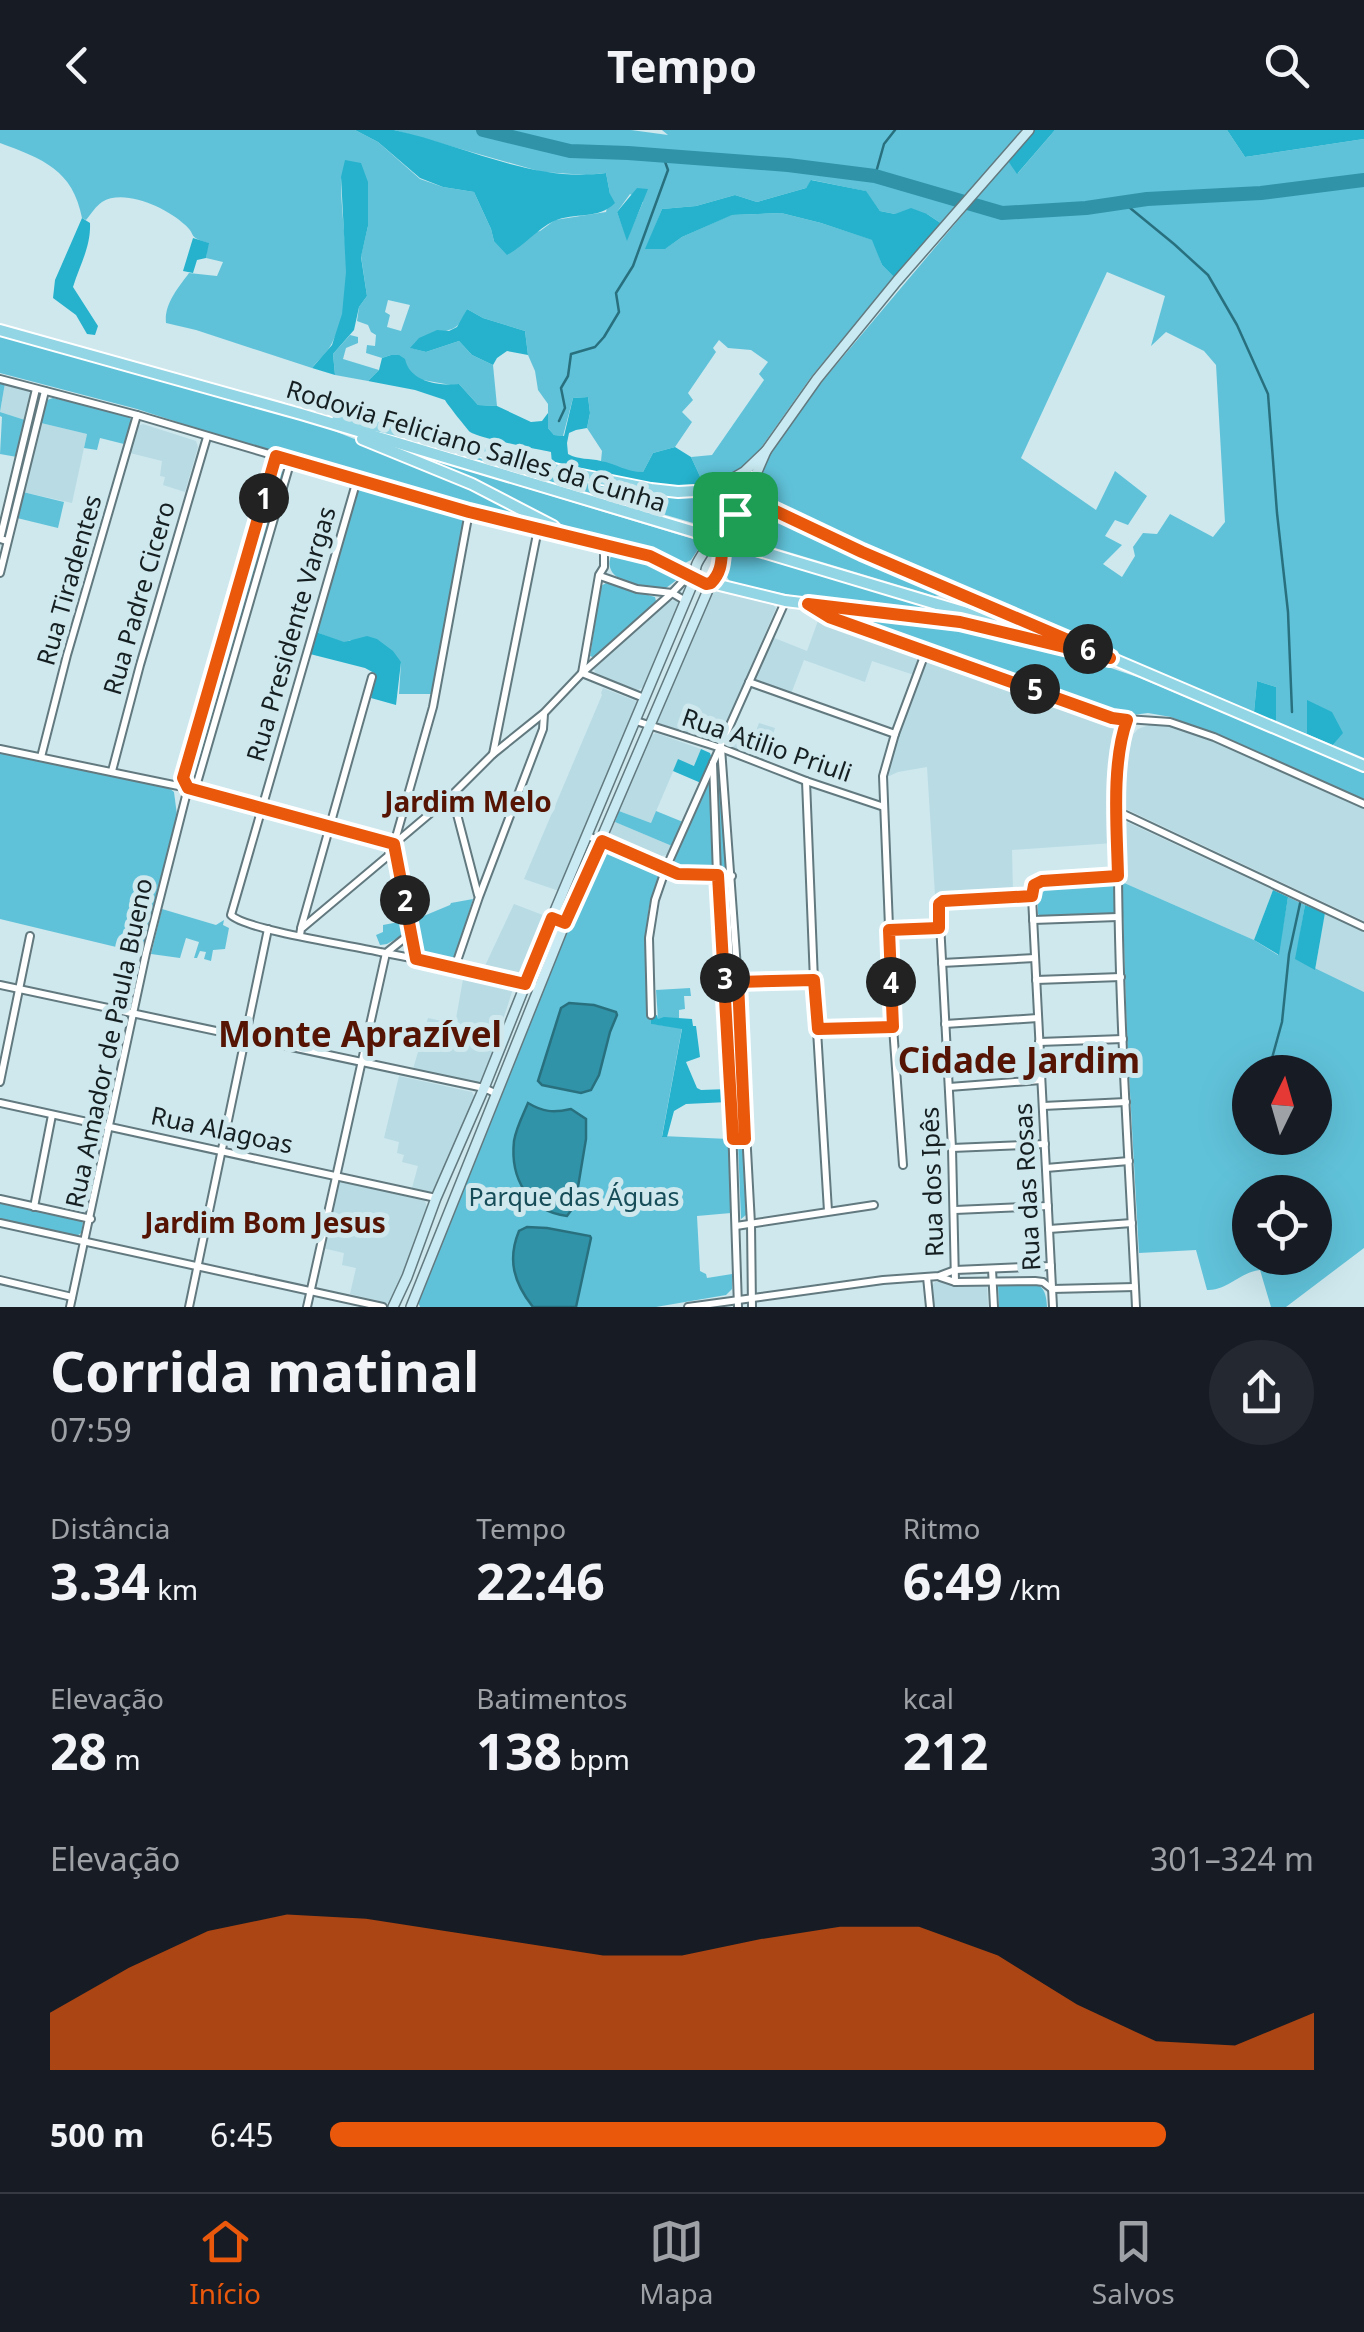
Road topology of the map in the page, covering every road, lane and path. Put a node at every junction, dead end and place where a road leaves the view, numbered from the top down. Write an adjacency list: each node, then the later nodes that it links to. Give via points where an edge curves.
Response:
1 (1029, 130): 8 (street, via 828,365)
2 (0, 330): 5 (main road, Rodovia Feliciano Salles da Cunha)
3 (0, 379): 4 (street)
4 (40, 390): 6 (street); 19 (street)
5 (300, 414): 13 (main road, via 380,426 651,490); 18 (main road, via 472,484); 30 (main road, Rodovia Feliciano Salles da Cunha, bridge)
6 (137, 415): 7 (street); 43 (street, Rua Tiradentes)
7 (207, 437): 9 (street); 46 (street, Rua Padre Cicero)
8 (766, 451): 11 (street); 13 (street)
9 (276, 456): 10 (street); 48 (street, Rua Amador de Paula Bueno, via 183,778)
10 (291, 460): 12 (street); 48 (street, Rua Amador de Paula Bueno, via 197,783)
11 (754, 477): 14 (street); 15 (main road)
12 (357, 480): 16 (street); 51 (street, Rua Presidente Vargas)
13 (716, 492): 14 (street, via 738,492); 21 (street, via 710,538)
14 (743, 499): 15 (main road); 24 (street)
15 (769, 508): 30 (main road)
16 (469, 512): 17 (street); 57 (street, via 433,707)
17 (538, 529): 18 (street); 42 (street)
18 (560, 535): 20 (main road)
19 (4, 540): 22 (street)
20 (604, 545): 21 (main road); 23 (street)
21 (693, 572): 24 (street); 25 (street); 26 (street)
22 (0, 573)
23 (599, 576): 25 (street, via 637,590); 31 (street)
24 (711, 583): 27 (main road); 38 (street)
25 (672, 593): 26 (street); 31 (street)
26 (684, 600): 34 (street)
27 (785, 601): 28 (main road); 33 (street)
28 (808, 604): 29 (street); 30 (main road, via 960,622)
29 (926, 651): 36 (street); 39 (street)
30 (1110, 658): 45 (main road)
31 (582, 674): 34 (street); 35 (street)
32 (372, 678): 54 (street)
33 (749, 682): 39 (street); 40 (street)
34 (644, 698): 37 (street)
35 (544, 713): 42 (street); 62 (street)
36 (1127, 720): 50 (street, via 1170,722 1214,737); 53 (street)
37 (636, 722): 38 (street, Rua Atilio Priuli); 55 (street)
38 (650, 726): 40 (street, Rua Atilio Priuli); 56 (street)
39 (894, 734): 52 (street)
40 (721, 748): 44 (street); 47 (street, Rua Atilio Priuli); 60 (street)
41 (0, 749): 43 (street)
42 (493, 754): 49 (street)
43 (42, 757): 46 (street)
44 (713, 763): 58 (street); 59 (street)
45 (1364, 766)
46 (112, 771): 48 (street)
47 (806, 781): 52 (street, Rua Atilio Priuli); 81 (street)
48 (188, 788): 51 (street); 88 (street, Rua Amador de Paula Bueno)
49 (452, 795): 57 (street); 62 (street)
50 (1364, 804)
51 (262, 807): 54 (street); 70 (street, Rua Presidente Vargas, via 231,915)
52 (884, 807): 71 (street)
53 (1116, 811): 61 (street); 68 (street)
54 (329, 827): 57 (street); 72 (street)
55 (588, 836): 56 (street); 65 (street)
56 (602, 841): 58 (street); 67 (street)
57 (394, 844): 72 (street); 73 (street)
58 (666, 868): 59 (street); 89 (street, via 649,938)
59 (718, 875): 60 (street); 108 (street)
60 (732, 876): 83 (street)
61 (1118, 876): 63 (street, Rua das Rosas, via 1042,881); 64 (street)
62 (479, 896): 79 (street)
63 (1032, 896): 66 (street, Rua das Rosas); 69 (street, Rua dos Ipês, via 940,902)
64 (1118, 917): 66 (street); 80 (street)
65 (552, 918): 67 (street); 84 (street)
66 (1033, 920): 76 (street, Rua das Rosas)
67 (565, 923): 86 (street)
68 (1364, 927)
69 (939, 928): 71 (street); 78 (street, Rua dos Ipês)
70 (268, 929): 72 (street); 94 (street)
71 (889, 930): 92 (street)
72 (300, 932): 75 (street)
73 (411, 933): 75 (street); 77 (street)
74 (30, 936): 87 (street)
75 (386, 953): 77 (street); 97 (street)
76 (1035, 958): 78 (street); 82 (street, Rua das Rosas)
77 (416, 959): 79 (street)
78 (942, 964): 91 (street, Rua dos Ipês)
79 (454, 967): 84 (street)
80 (1121, 978): 82 (street); 95 (street)
81 (814, 980): 83 (street); 93 (street)
82 (1036, 980): 90 (street, Rua das Rosas)
83 (738, 982): 109 (street)
84 (525, 984): 86 (street); 101 (street)
85 (0, 985): 87 (street)
86 (540, 988): 102 (street)
87 (20, 989): 88 (street); 99 (street)
88 (133, 1014): 94 (street); 107 (street, Rua Amador de Paula Bueno)
89 (651, 1015)
90 (1038, 1018): 91 (street); 96 (street, Rua das Rosas)
91 (945, 1024): 100 (street, Rua dos Ipês)
92 (893, 1027): 93 (street); 114 (street)
93 (818, 1029): 123 (street)
94 (246, 1039): 97 (street); 112 (street)
95 (1124, 1039): 96 (street); 103 (street)
96 (1040, 1042): 98 (street, Rua das Rosas)
97 (361, 1063): 101 (street); 116 (street)
98 (1042, 1080): 100 (street); 105 (street, Rua das Rosas)
99 (0, 1082)
100 (949, 1087): 111 (street, Rua dos Ipês)
101 (484, 1088): 102 (street); 117 (street)
102 (497, 1094): 139 (street)
103 (1126, 1102): 105 (street); 113 (street)
104 (0, 1104): 106 (street, Rua Alagoas)
105 (1043, 1106): 110 (street, Rua das Rosas)
106 (52, 1114): 107 (street, Rua Alagoas); 121 (street)
107 (110, 1127): 112 (street, Rua Alagoas); 124 (street, Rua Amador de Paula Bueno)
108 (733, 1139): 109 (street); 128 (street)
109 (745, 1139): 127 (street)
110 (1044, 1144): 111 (street); 115 (street, Rua das Rosas)
111 (952, 1148): 122 (street, Rua dos Ipês)
112 (222, 1150): 116 (street, Rua Alagoas); 131 (street)
113 (1130, 1161): 115 (street); 126 (street)
114 (903, 1166)
115 (1046, 1168): 120 (street, Rua das Rosas)
116 (335, 1175): 117 (street, Rua Alagoas); 143 (street)
117 (436, 1198): 136 (street)
118 (0, 1199): 121 (street)
119 (874, 1205): 123 (street)
120 (1048, 1206): 122 (street); 129 (street, Rua das Rosas)
121 (34, 1207): 124 (street)
122 (954, 1210): 134 (street, Rua dos Ipês)
123 (828, 1211): 127 (street)
124 (90, 1219): 130 (street, Rua Amador de Paula Bueno)
125 (0, 1223): 130 (street)
126 (1132, 1223): 129 (street); 142 (street)
127 (751, 1224): 128 (street); 146 (street)
128 (736, 1226): 147 (street)
129 (1049, 1229): 132 (street, Rua das Rosas)
130 (86, 1240): 131 (street); 145 (street, Rua Amador de Paula Bueno)
131 (197, 1265): 143 (street); 149 (street)
132 (1051, 1266): 133 (street); 144 (street, Rua das Rosas)
133 (992, 1269): 134 (street); 141 (street)
134 (955, 1270): 135 (street); 140 (street, Rua dos Ipês)
135 (939, 1276): 137 (street); 140 (street)
136 (408, 1277): 139 (street); 152 (street)
137 (928, 1277): 146 (street); 155 (street)
138 (0, 1280): 145 (street)
139 (420, 1280): 153 (street)
140 (956, 1282): 141 (street)
141 (993, 1282): 144 (street, via 1035,1280); 156 (street)
142 (1135, 1287): 144 (street); 158 (street)
143 (310, 1290): 150 (street); 151 (street)
144 (1052, 1290): 157 (street, Rua das Rosas)
145 (72, 1297): 148 (street, Rua Amador de Paula Bueno)
146 (751, 1302): 147 (street)
147 (738, 1303): 154 (street)
148 (70, 1307)
149 (188, 1307)
150 (307, 1307)
151 (384, 1307)
152 (393, 1307)
153 (411, 1307)
154 (688, 1307)
155 (930, 1307)
156 (994, 1307)
157 (1053, 1307)
158 (1136, 1307)

